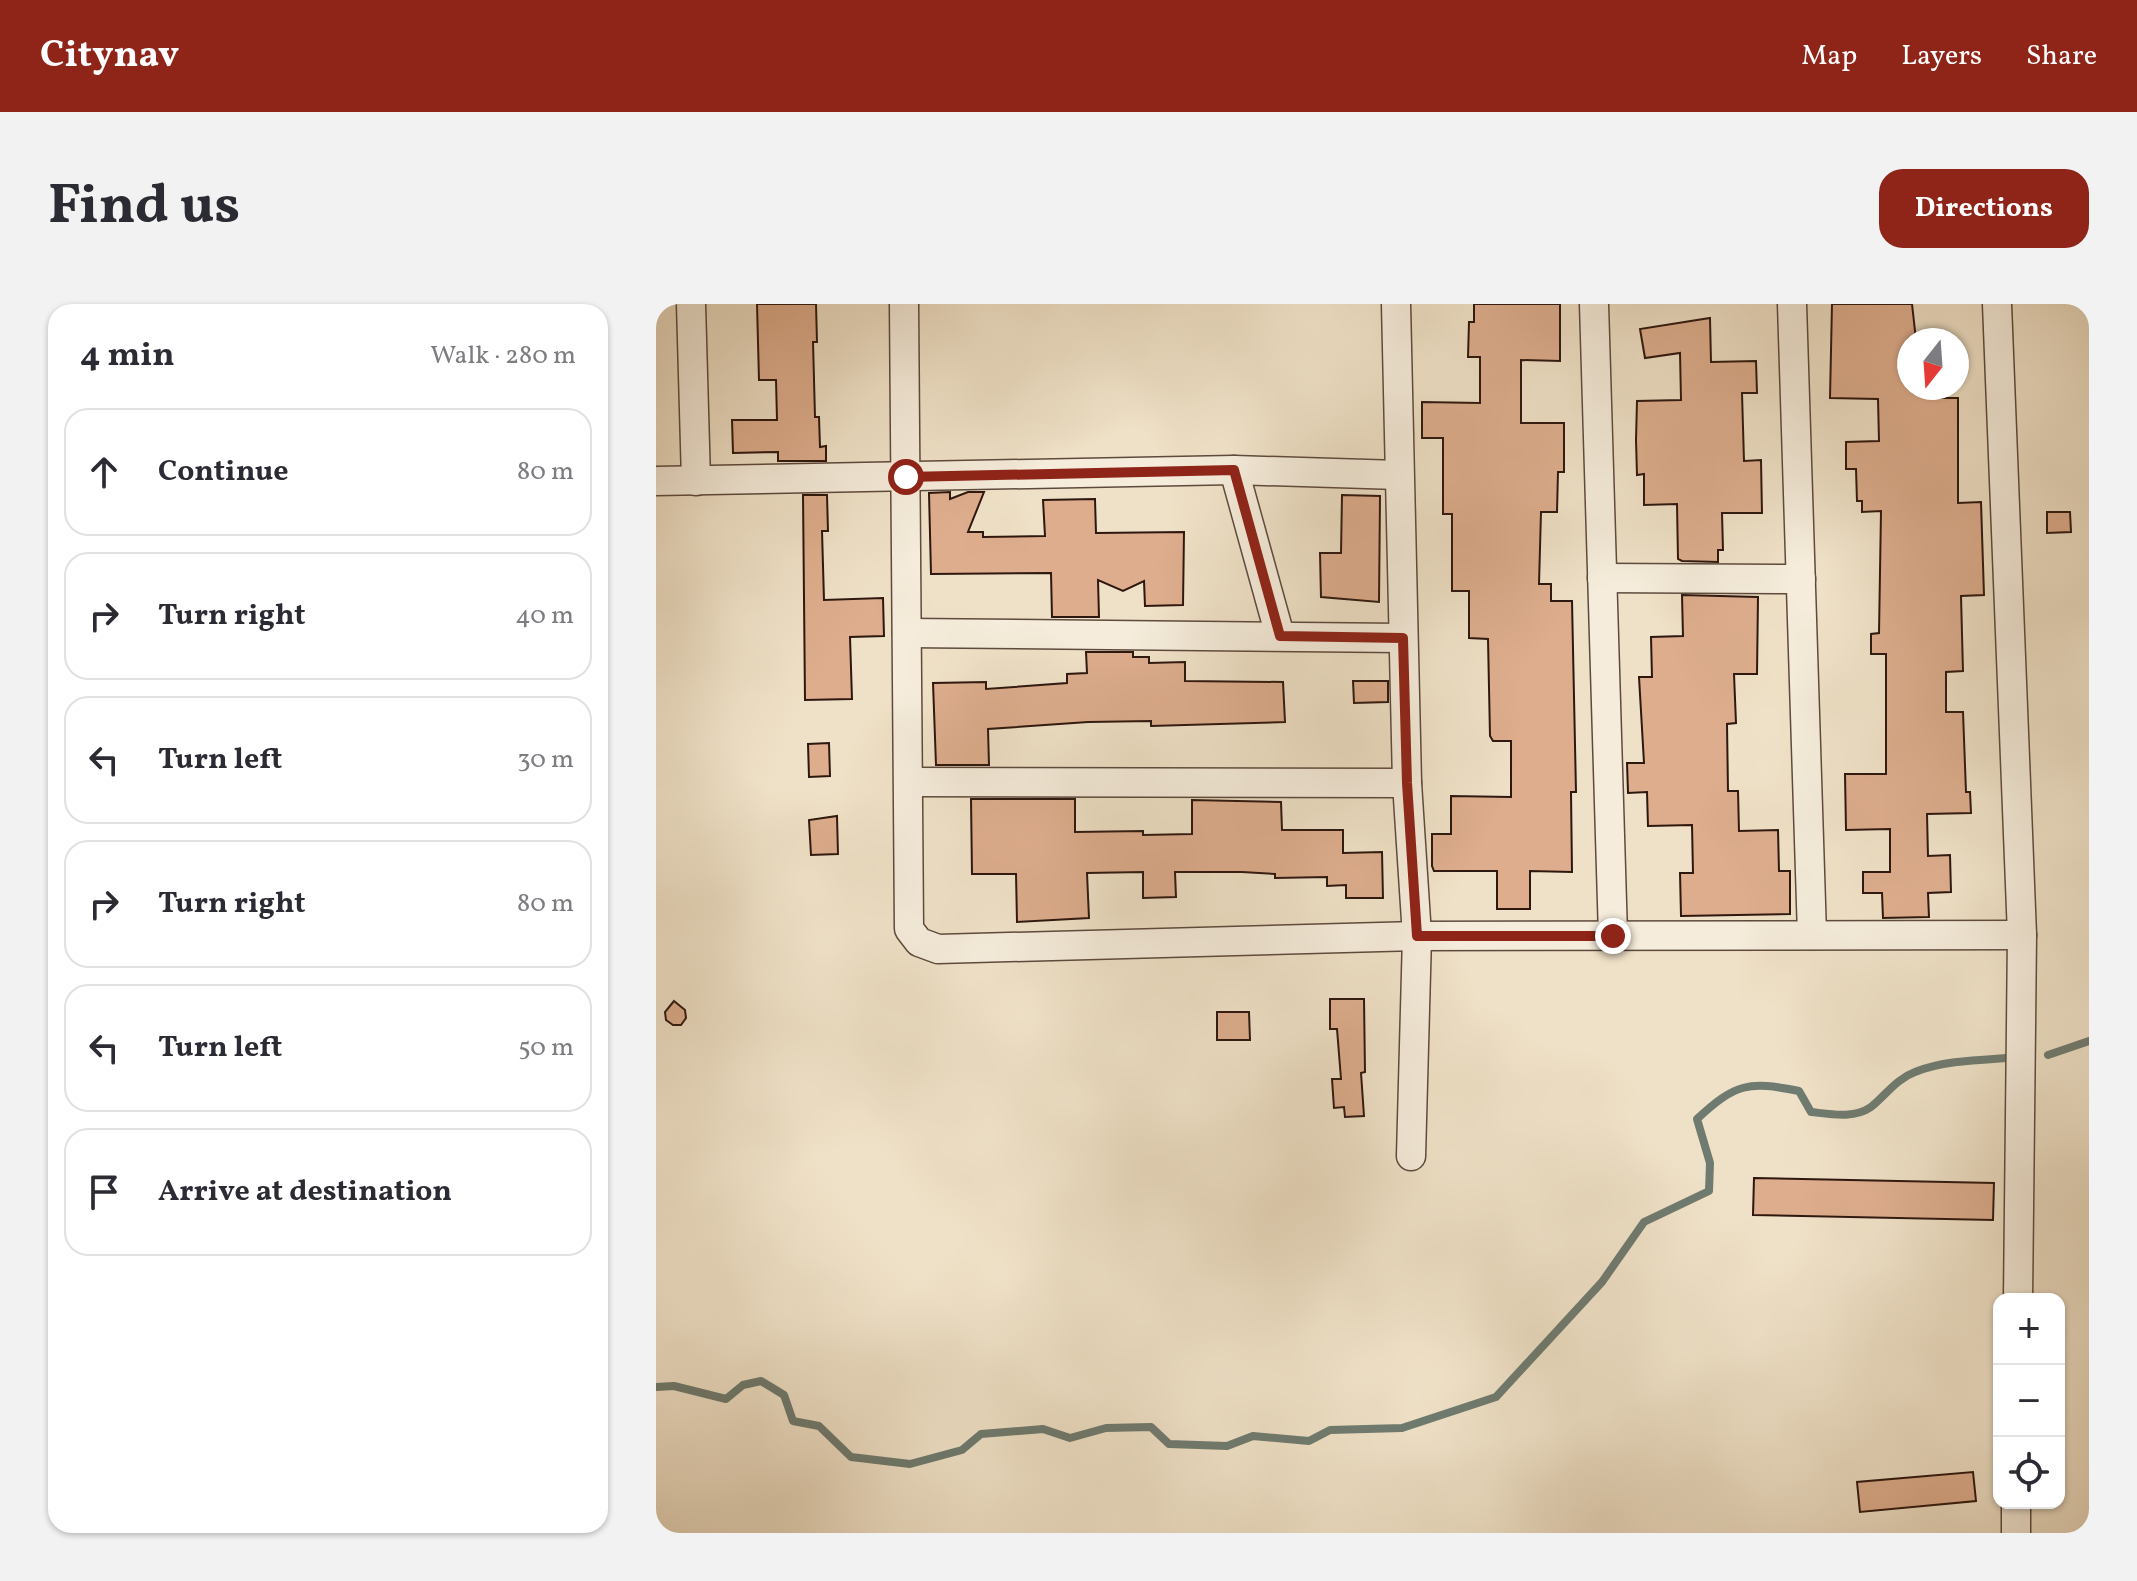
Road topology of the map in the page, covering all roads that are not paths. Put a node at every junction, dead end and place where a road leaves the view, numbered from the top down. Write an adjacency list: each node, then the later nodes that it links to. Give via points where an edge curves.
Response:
1 (691, 304): 11 (street)
2 (904, 304): 9 (street)
3 (1396, 304): 8 (street)
4 (1594, 304): 12 (street)
5 (1792, 304): 13 (street)
6 (1997, 304): 20 (street)
7 (1234, 470): 8 (street); 9 (street); 15 (street)
8 (1399, 475): 16 (street)
9 (906, 477): 11 (street); 14 (street)
10 (656, 481): 11 (street)
11 (696, 481)
12 (1602, 578): 13 (street); 22 (street)
13 (1801, 579): 19 (street)
14 (907, 633): 15 (street); 17 (street)
15 (1280, 636): 16 (street)
16 (1403, 638): 18 (street)
17 (909, 782): 18 (street); 21 (street, via 909,929 919,942 938,949)
18 (1407, 783): 21 (street)
19 (1812, 935): 20 (street); 22 (street)
20 (2022, 935): 24 (street)
21 (1417, 936): 22 (street); 23 (street)
22 (1613, 936)
23 (1411, 1156)
24 (2018, 1293)
25 (2016, 1509): 26 (street)
26 (2016, 1533)

